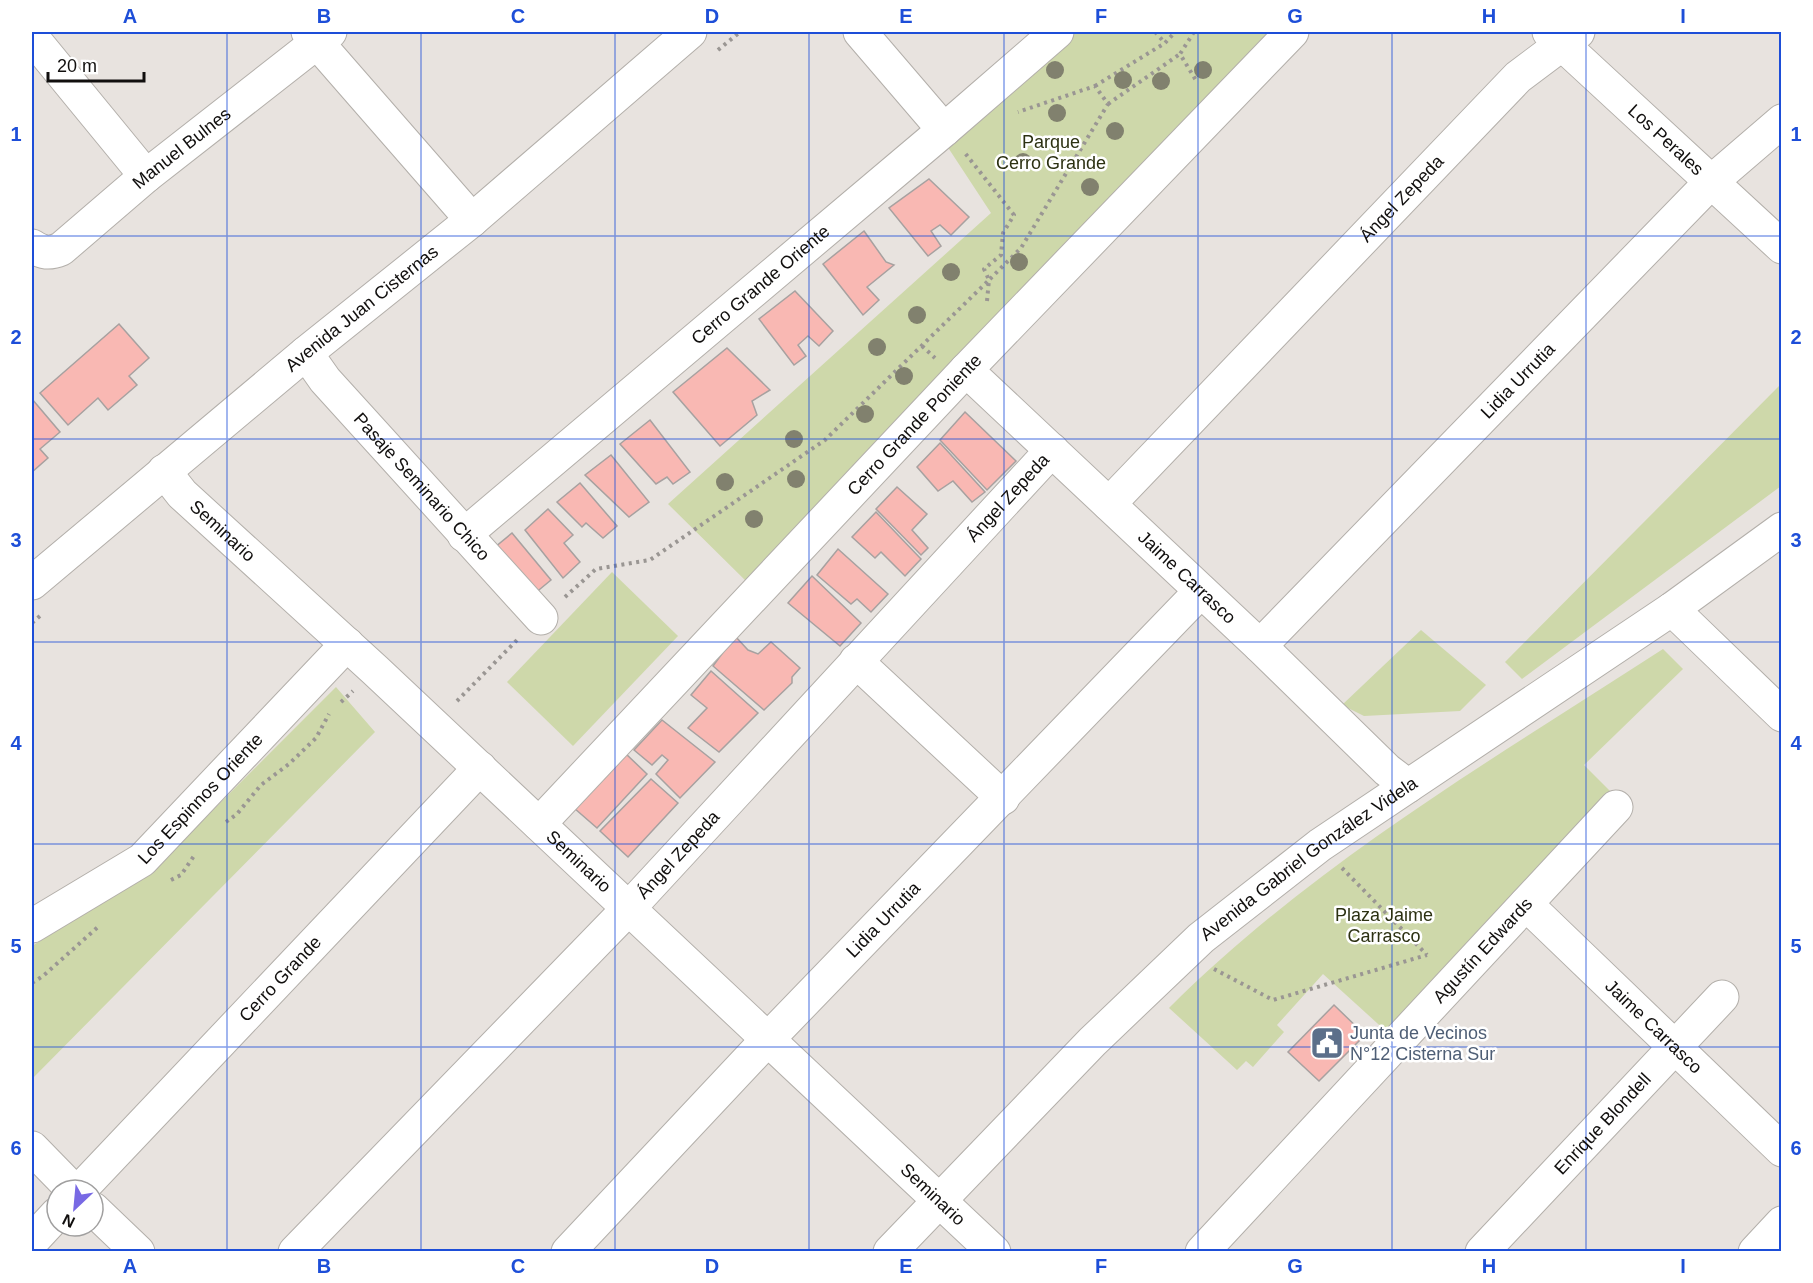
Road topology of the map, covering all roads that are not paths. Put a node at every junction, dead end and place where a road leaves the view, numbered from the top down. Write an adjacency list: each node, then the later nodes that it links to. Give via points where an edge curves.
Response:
1 (690, 32): 12 (street, Avenida Juan Cisternas)
2 (860, 32): 9 (street)
3 (1057, 32): 9 (street, Cerro Grande Oriente)
4 (1292, 32): 16 (street, Cerro Grande Poniente)
5 (319, 35): 10 (street, Manuel Bulnes); 12 (street)
6 (1563, 36): 11 (street, Los Perales); 19 (street, Ángel Zepeda, via 1518,77)
7 (32, 37): 10 (street)
8 (1782, 122): 11 (street, Lidia Urrutia)
9 (944, 130): 21 (street, Cerro Grande Oriente)
10 (146, 176): 13 (street, Manuel Bulnes, via 61,249 42,252)
11 (1711, 182): 14 (street, Los Perales); 27 (street, Lidia Urrutia)
12 (472, 220): 15 (street, Avenida Juan Cisternas)
13 (32, 246)
14 (1782, 247)
15 (306, 353): 18 (street, Avenida Juan Cisternas); 21 (street, Pasaje Seminario Chico, via 325,380)
16 (966, 370): 17 (street, Jaime Carrasco); 34 (street, Cerro Grande Poniente)
17 (1052, 450): 19 (street, Jaime Carrasco); 28 (street, Ángel Zepeda)
18 (164, 471): 22 (street, Avenida Juan Cisternas); 26 (street, Seminario, via 182,494)
19 (1108, 504): 23 (street, Jaime Carrasco)
20 (1782, 529): 24 (street, Avenida Gabriel González Videla)
21 (464, 535): 25 (street, Pasaje Seminario Chico)
22 (32, 583)
23 (1201, 591): 27 (street, Jaime Carrasco); 32 (street, Lidia Urrutia)
24 (1672, 609): 29 (street); 31 (street, Avenida Gabriel González Videla)
25 (541, 618)
26 (347, 644): 30 (street, Seminario); 37 (street, Los Espinnos Oriente, via 142,860)
27 (1260, 646): 31 (street, Jaime Carrasco)
28 (856, 661): 32 (street); 36 (street, Ángel Zepeda)
29 (1782, 715)
30 (480, 768): 34 (street, Seminario); 44 (street, Cerro Grande)
31 (1408, 786): 45 (street, Avenida Gabriel González Videla, via 1320,845 1201,938 1092,1042)
32 (1003, 798): 39 (street, Lidia Urrutia)
33 (1616, 807): 35 (street, Agustín Edwards)
34 (539, 824): 36 (street, Seminario)
35 (1526, 904): 40 (street, Jaime Carrasco); 55 (street, Agustín Edwards)
36 (629, 908): 39 (street, Seminario); 51 (street, Ángel Zepeda)
37 (32, 926)
38 (1722, 997): 40 (street, Enrique Blondell)
39 (768, 1039): 45 (street, Seminario); 52 (street, Lidia Urrutia)
40 (1675, 1047): 42 (street, Jaime Carrasco); 56 (street, Enrique Blondell)
41 (32, 1148): 43 (street)
42 (1782, 1150)
43 (61, 1178)
44 (91, 1178)
45 (939, 1199): 53 (street, Avenida Gabriel González Videla); 54 (street, Seminario)
46 (105, 1220): 50 (street)
47 (1782, 1223): 57 (street)
48 (45, 1227): 49 (street)
49 (32, 1241)
50 (138, 1251)
51 (295, 1251)
52 (568, 1251)
53 (890, 1251)
54 (994, 1251)
55 (1202, 1251)
56 (1482, 1251)
57 (1755, 1251)

